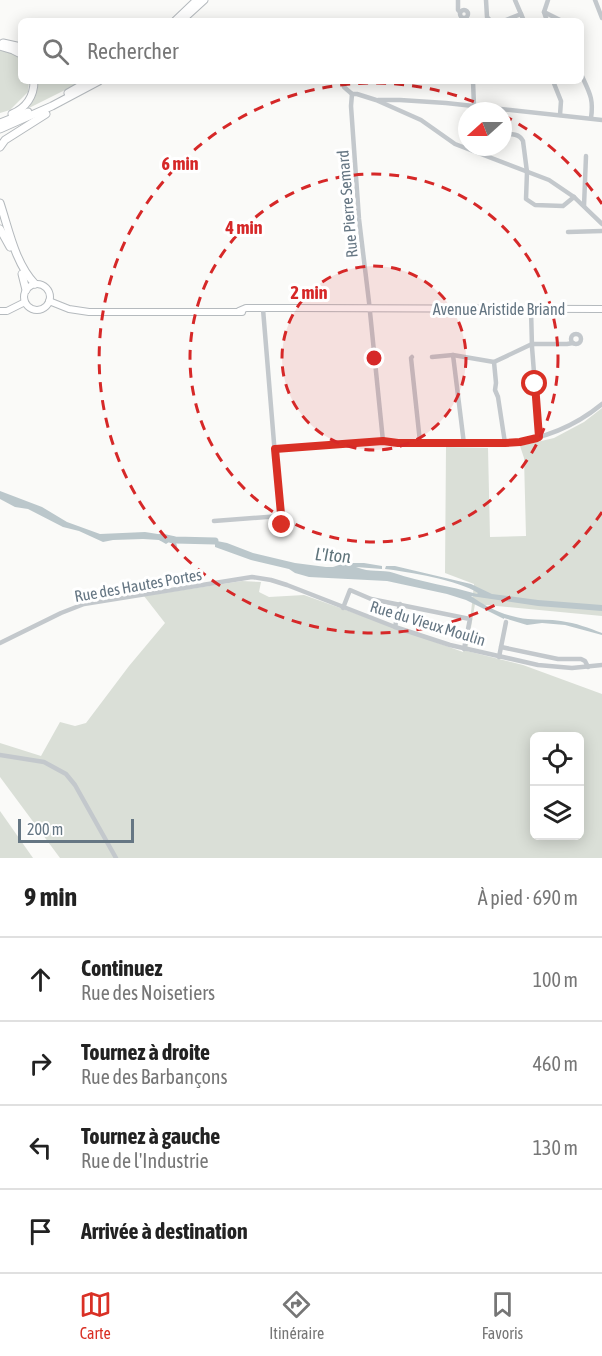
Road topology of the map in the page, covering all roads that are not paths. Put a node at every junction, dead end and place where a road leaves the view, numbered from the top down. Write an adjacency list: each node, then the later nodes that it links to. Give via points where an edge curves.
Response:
1 (197, 0): 10 (highway)
2 (204, 0): 11 (highway)
3 (458, 0): 12 (street, via 458,10 465,10)
4 (486, 0): 13 (street)
5 (515, 0): 9 (street)
6 (548, 0): 8 (street)
7 (595, 0): 18 (street)
8 (544, 12): 16 (street); 17 (street)
9 (521, 14): 14 (street); 15 (street)
10 (178, 18)
11 (184, 18)
12 (468, 18)
13 (488, 18)
14 (511, 18)
15 (523, 18)
16 (546, 18)
17 (556, 18)
18 (602, 18)
19 (0, 45): 20 (highway); 21 (highway)
20 (18, 46)
21 (18, 52)
22 (584, 81): 36 (street, via 592,99)
23 (34, 84): 38 (highway, via 29,100)
24 (83, 84): 38 (highway, via 32,111)
25 (93, 84): 30 (highway)
26 (473, 84): 32 (street)
27 (554, 84): 35 (street, via 561,101)
28 (344, 87): 29 (street)
29 (352, 94): 31 (street); 59 (street, Rue Pierre Semard, via 359,219)
30 (67, 98): 39 (highway); 42 (highway)
31 (376, 100): 33 (street); 41 (street, via 421,120)
32 (474, 102)
33 (458, 104)
34 (512, 110): 35 (street)
35 (560, 115): 36 (street)
36 (591, 118): 37 (street)
37 (602, 120)
38 (0, 122)
39 (0, 129)
40 (512, 136): 45 (street, via 523,141)
41 (458, 145)
42 (0, 147)
43 (491, 156): 45 (street)
44 (586, 156): 48 (street)
45 (527, 172): 46 (street, via 549,180); 46 (street, via 526,199 535,205 563,206)
46 (574, 197): 48 (street)
47 (0, 203): 53 (highway, via 17,255)
48 (584, 206): 49 (street)
49 (602, 223)
50 (0, 229): 54 (highway, via 21,270)
51 (602, 231): 52 (street)
52 (568, 232)
53 (35, 284): 54 (main road); 55 (main road, via 48,290)
54 (26, 290): 56 (main road)
55 (49, 301): 56 (main road, via 45,308 37,310); 61 (main road, Avenue Aristide Briand, via 89,312)
56 (25, 302): 60 (main road)
57 (531, 309): 58 (main road, Avenue Aristide Briand); 59 (main road, Avenue Aristide Briand); 63 (street)
58 (602, 309)
59 (370, 310): 61 (main road, Avenue Aristide Briand); 70 (street, Rue Pierre Semard)
60 (0, 311)
61 (263, 311): 74 (street)
62 (573, 343): 63 (street)
63 (531, 344): 67 (street); 69 (street)
64 (453, 355): 66 (street); 67 (street); 73 (street)
65 (412, 357): 71 (street)
66 (432, 357)
67 (494, 362): 72 (street, via 495,392)
68 (602, 404): 69 (street, via 570,425)
69 (539, 437): 72 (street)
70 (383, 441): 71 (street); 74 (street)
71 (420, 442): 73 (street)
72 (505, 443): 73 (street)
73 (464, 444)
74 (275, 449): 75 (street)
75 (280, 516): 76 (street); 77 (street)
76 (214, 521)
77 (282, 525)
78 (252, 577): 80 (street, Rue du Vieux Moulin, via 287,585); 83 (street, Rue des Hautes Portes, via 84,604)
79 (400, 604): 80 (street, via 371,599 350,590); 82 (street); 85 (street, via 470,619)
80 (343, 608): 82 (street, Rue du Vieux Moulin)
81 (506, 622): 84 (street)
82 (395, 627): 85 (street, Rue du Vieux Moulin)
83 (0, 643)
84 (501, 647): 86 (street); 88 (street, via 558,659 581,659)
85 (464, 649): 86 (street, Rue du Vieux Moulin)
86 (499, 657): 88 (street, Rue du Vieux Moulin, via 558,668)
87 (602, 665): 88 (street, Rue du Vieux Moulin)
88 (588, 667)
89 (0, 756): 90 (street, via 44,762 66,774)
90 (116, 858)

